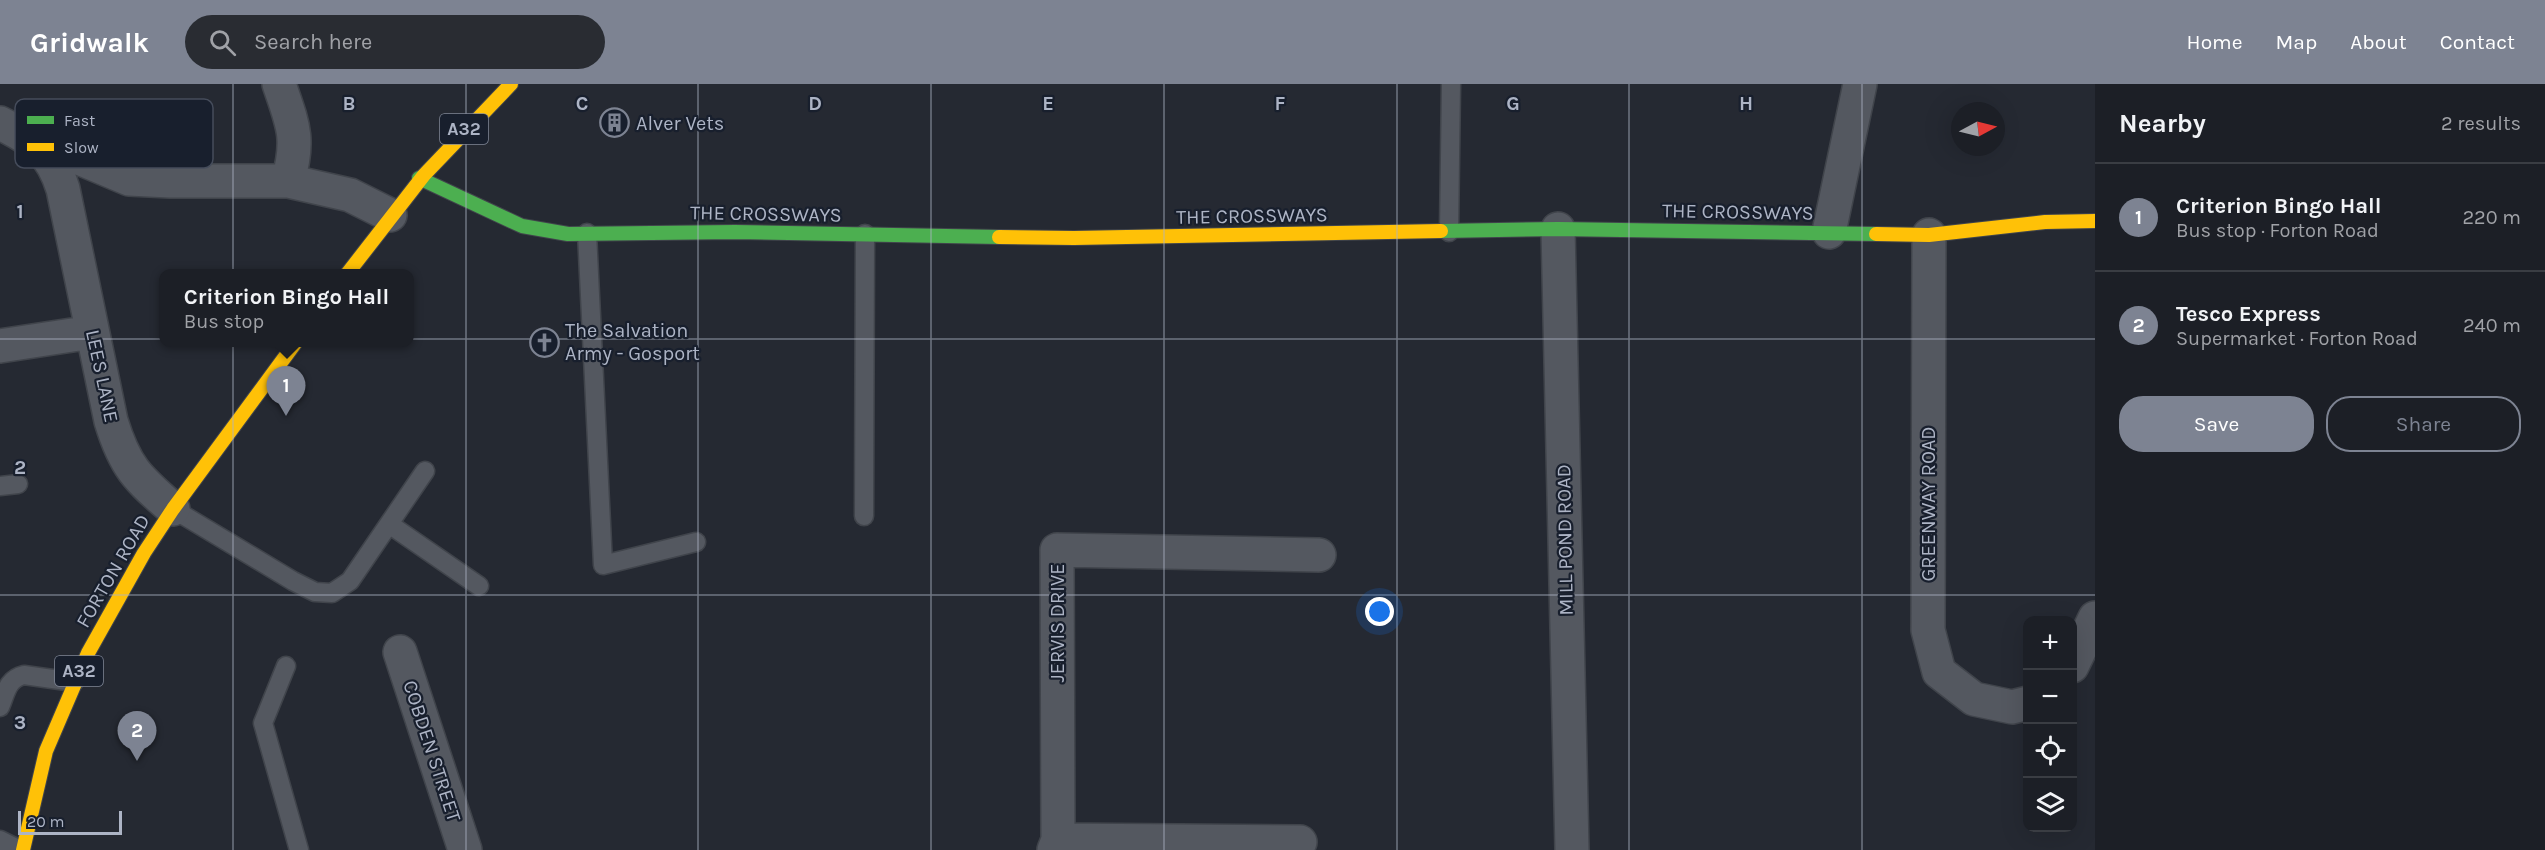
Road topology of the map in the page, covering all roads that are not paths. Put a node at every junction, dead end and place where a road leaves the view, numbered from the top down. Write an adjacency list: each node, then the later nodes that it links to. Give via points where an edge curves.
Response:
1 (279, 84): 9 (street, via 295,139)
2 (512, 84): 7 (street, A32)
3 (1451, 84): 14 (lane)
4 (1860, 84): 15 (street)
5 (55, 168): 12 (street, LEES LANE)
6 (103, 168): 8 (street)
7 (419, 178): 10 (street, A32); 16 (street, THE CROSSWAYS, via 522,226 556,233)
8 (129, 179): 9 (street); 12 (street, LEES LANE, via 102,180 78,192 72,203)
9 (288, 181): 10 (street, via 350,195)
10 (390, 215): 19 (street, A32)
11 (2095, 222): 18 (street, THE CROSSWAYS, via 2045,222)
12 (71, 224): 20 (street, LEES LANE)
13 (1558, 229): 14 (street, THE CROSSWAYS); 15 (street, THE CROSSWAYS); 43 (street, MILL POND ROAD)
14 (1449, 232): 17 (street, THE CROSSWAYS, via 1074,238)
15 (1829, 232): 18 (street, THE CROSSWAYS)
16 (587, 233): 17 (street, THE CROSSWAYS); 27 (lane, via 603,565)
17 (865, 234): 25 (lane)
18 (1929, 236): 35 (street, GREENWAY ROAD, via 1928,630 1939,672 1974,699 2012,707)
19 (350, 269)
20 (92, 332): 21 (street); 24 (street, LEES LANE, via 111,422 127,464 141,482)
21 (0, 346)
22 (292, 347): 24 (street, FORTON ROAD / A32)
23 (425, 471): 26 (lane)
24 (173, 509): 26 (lane, via 293,581 323,593 332,593 350,581); 34 (street, FORTON ROAD / A32, via 120,594)
25 (864, 516)
26 (389, 524): 29 (lane)
27 (696, 542)
28 (1319, 555): 39 (street, JERVIS DRIVE, via 1057,550)
29 (479, 586)
30 (2095, 618): 32 (street)
31 (400, 652): 42 (street, COBDEN STREET)
32 (2077, 657)
33 (286, 666): 41 (lane, via 263,723)
34 (74, 682): 36 (lane, via 16,677); 40 (street, FORTON ROAD / A32, via 46,751)
35 (2023, 704)
36 (0, 707)
37 (0, 840): 40 (lane)
38 (1300, 842): 39 (street)
39 (1056, 845)
40 (21, 850)
41 (299, 850)
42 (465, 850)
43 (1572, 850)

